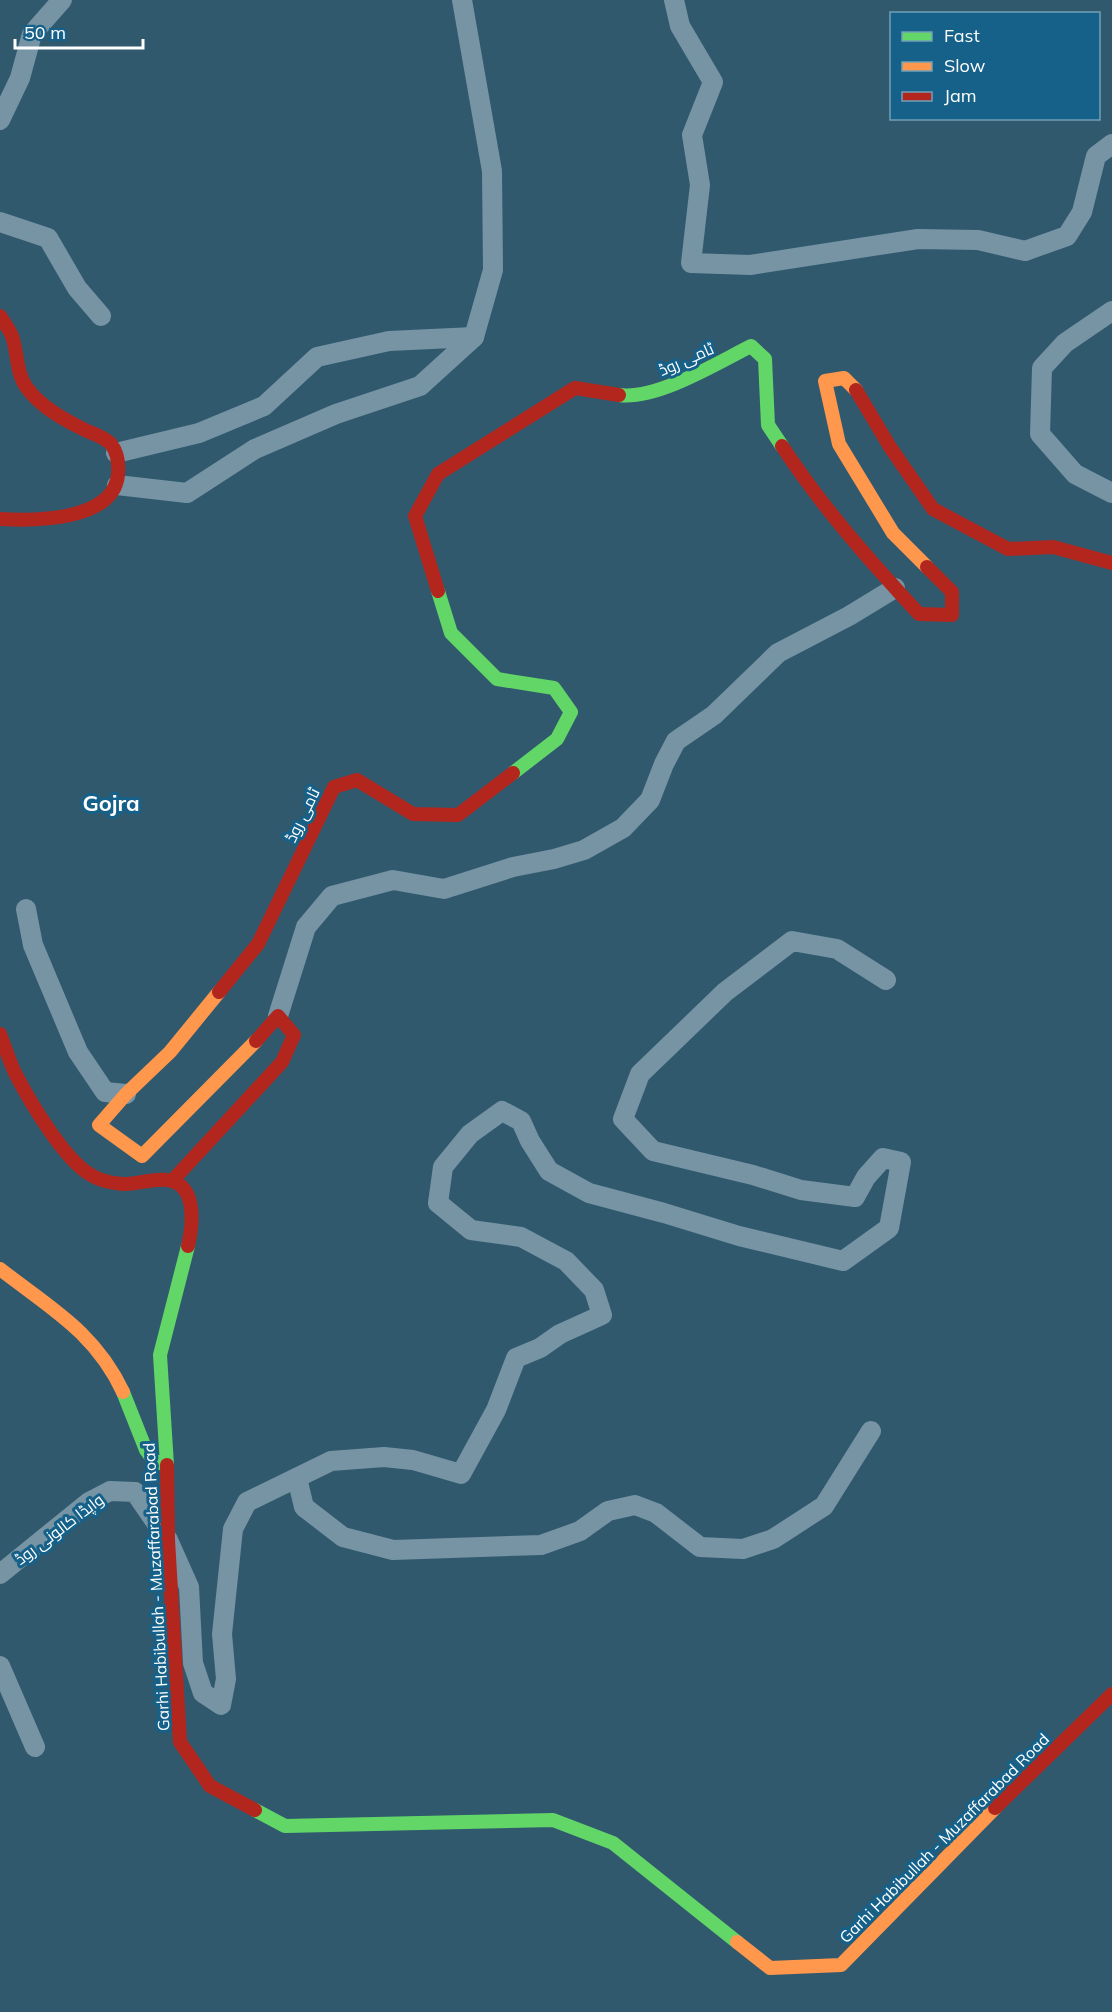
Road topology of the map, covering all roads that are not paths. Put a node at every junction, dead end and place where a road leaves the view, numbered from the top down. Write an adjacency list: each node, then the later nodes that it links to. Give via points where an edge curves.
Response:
1 (62, 0): 4 (street, via 32,34 20,78)
2 (462, 0): 10 (street, via 492,171 493,270)
3 (674, 0): 5 (street, via 680,26 713,82 692,135 700,185 692,263 750,265 918,239 978,240 1025,251 1067,236 1082,212 1096,156)
4 (0, 120)
5 (1112, 144)
6 (0, 222): 9 (street, via 48,238 77,288)
7 (1112, 311): 13 (street, via 1065,343 1042,368 1040,434 1076,474)
8 (0, 316): 11 (main road, via 11,333 24,386 51,413 107,440)
9 (101, 316)
10 (474, 337): 11 (street, via 389,341 317,357 264,406 200,433); 12 (street, via 420,386 336,414 255,449 187,493)
11 (116, 453): 12 (main road)
12 (117, 485): 14 (main road, via 101,504 86,510 36,520)
13 (1112, 493)
14 (0, 519)
15 (1112, 563): 16 (main road, via 1053,548 1008,549 933,509 858,392 844,378 825,381 839,444 893,533 952,592 952,615 919,614)
16 (895, 588): 19 (street, via 778,653 714,716 676,741 650,800 623,828 584,850 444,889 393,880 332,896 306,927); 21 (main road, ٹامی روڈ, via 800,473 768,425 765,359 751,346 677,384 629,396 575,388 438,474 415,516 451,633 497,679 554,688 571,712 557,739 458,815 413,814 357,780 334,787 258,944 170,1052)
17 (26, 909): 21 (street, via 33,945 78,1052 105,1092)
18 (886, 980): 26 (street, via 837,949 792,941 725,992 640,1074 623,1119 653,1151 801,1190 855,1197 883,1158 901,1162 889,1228 843,1261 589,1193 549,1171 521,1121 502,1111 470,1134 443,1167 438,1203 471,1230 520,1238 566,1261 594,1290 602,1315 516,1358 496,1410 460,1474 414,1460 384,1457 331,1461)
19 (278, 1016): 21 (main road, ٹامی روڈ, via 142,1156 99,1125); 22 (main road, via 294,1035 282,1062)
20 (0, 1034): 22 (main road, via 14,1071 51,1130 89,1175 110,1183)
21 (126, 1094)
22 (173, 1180): 25 (main road, Garhi Habibullah - Muzaffarabad Road, via 189,1198 190,1219 187,1250 159,1358)
23 (0, 1269): 25 (main road, via 90,1341 107,1362 146,1450 153,1461)
24 (871, 1431): 26 (street, via 824,1506 773,1539 743,1548 700,1547 656,1513 635,1505 608,1510 580,1530 541,1545 393,1550 343,1537 304,1507)
25 (167, 1465): 27 (main road, Garhi Habibullah - Muzaffarabad Road)
26 (297, 1478): 27 (street, via 246,1502 233,1529 222,1634 226,1679 221,1705 203,1693 194,1663 189,1587)
27 (168, 1540): 28 (street, واپڈا کالونی روڈ, via 135,1492 110,1491 89,1502); 30 (main road, Garhi Habibullah - Muzaffarabad Road, via 180,1742 210,1786 285,1826 553,1820 613,1843 770,1968 841,1965)
28 (0, 1574)
29 (0, 1666): 31 (street)
30 (1112, 1694)
31 (36, 1747)

